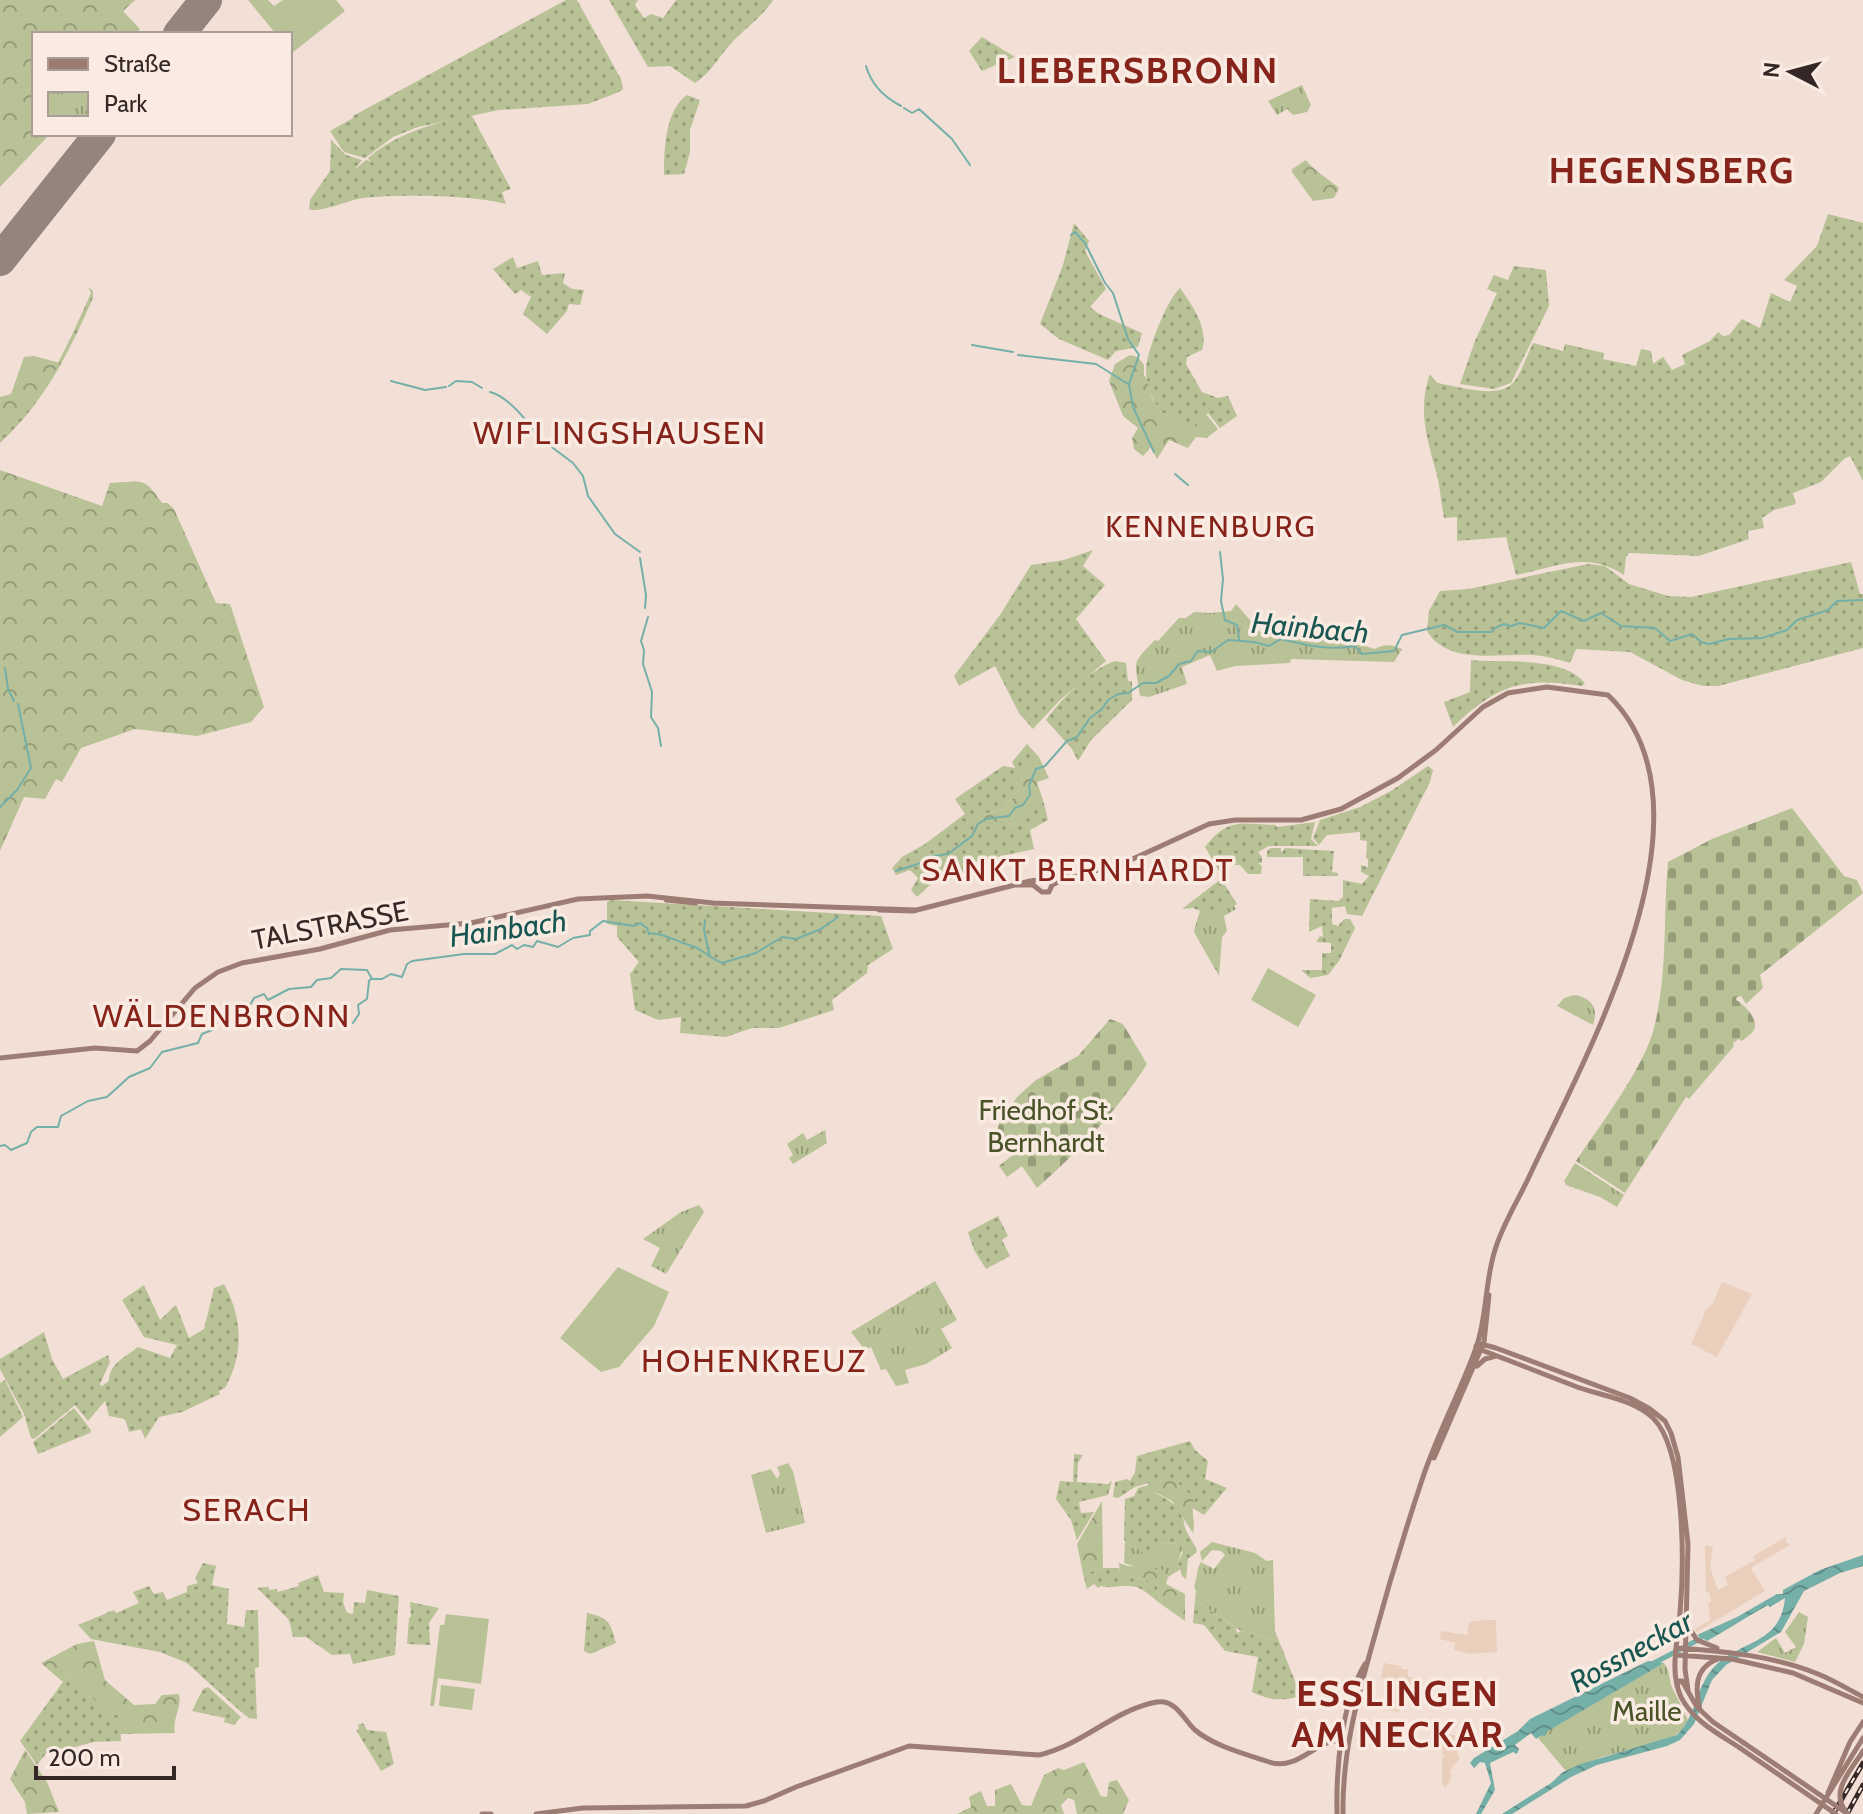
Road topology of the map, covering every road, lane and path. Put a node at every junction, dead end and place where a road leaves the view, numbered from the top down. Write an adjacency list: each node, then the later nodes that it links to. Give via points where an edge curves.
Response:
1 (1048, 882): 2 (main road, TALSTRASSE); 3 (main road); 3 (main road, via 1049,892); 5 (main road, via 1133,860 1209,824 1301,820 1349,806 1403,775 1483,707 1508,693 1547,687 1608,695 1628,720 1653,785 1655,812 1639,913 1623,968 1496,1247)
2 (1017, 885): 3 (main road); 4 (main road, TALSTRASSE, via 918,909 609,897 569,900 460,925 395,929 238,964 211,976 138,1050 95,1048)
3 (1040, 889)
4 (0, 1058)
5 (1489, 1287): 6 (main road); 7 (main road)
6 (1486, 1334): 7 (main road); 8 (main road)
7 (1480, 1347): 8 (main road); 9 (main road); 10 (main road); 14 (main road)
8 (1496, 1348): 12 (main road, via 1636,1401 1659,1415)
9 (1497, 1356): 10 (main road); 11 (main road, via 1628,1404)
10 (1473, 1371): 14 (main road)
11 (1662, 1430): 12 (main road); 13 (main road)
12 (1671, 1433): 13 (main road); 15 (main road, via 1688,1544)
13 (1668, 1444): 17 (main road, via 1681,1537)
14 (1420, 1488): 27 (main road, via 1359,1674)
15 (1687, 1622): 16 (main road); 18 (main road, via 1694,1637)
16 (1687, 1651): 17 (main road); 18 (main road); 21 (main road)
17 (1677, 1652): 20 (main road)
18 (1726, 1655): 19 (main road); 19 (main road, via 1800,1668); 23 (main road, via 1700,1672)
19 (1824, 1681): 22 (main road)
20 (1677, 1686): 21 (main road, via 1681,1681); 24 (main road, via 1691,1712)
21 (1688, 1690): 23 (main road)
22 (1862, 1700)
23 (1696, 1701): 24 (main road)
24 (1707, 1722): 29 (main road)
25 (1862, 1722): 32 (main road)
26 (1863, 1738): 32 (main road)
27 (1343, 1743): 28 (main road); 31 (main road); 36 (main road)
28 (1324, 1745): 31 (main road); 35 (main road, via 1296,1762 1274,1764 1205,1737 1172,1705 1157,1702 1054,1752 1029,1756 905,1747 746,1806 583,1808)
29 (1742, 1746): 38 (main road, bridge); 39 (main road, bridge)
30 (1863, 1751): 39 (main road, bridge, via 1839,1793)
31 (1339, 1756): 36 (main road)
32 (1826, 1797): 37 (main road)
33 (482, 1814): 34 (main road)
34 (491, 1814)
35 (536, 1814)
36 (1340, 1814)
37 (1816, 1814)
38 (1836, 1814)
39 (1848, 1814)

